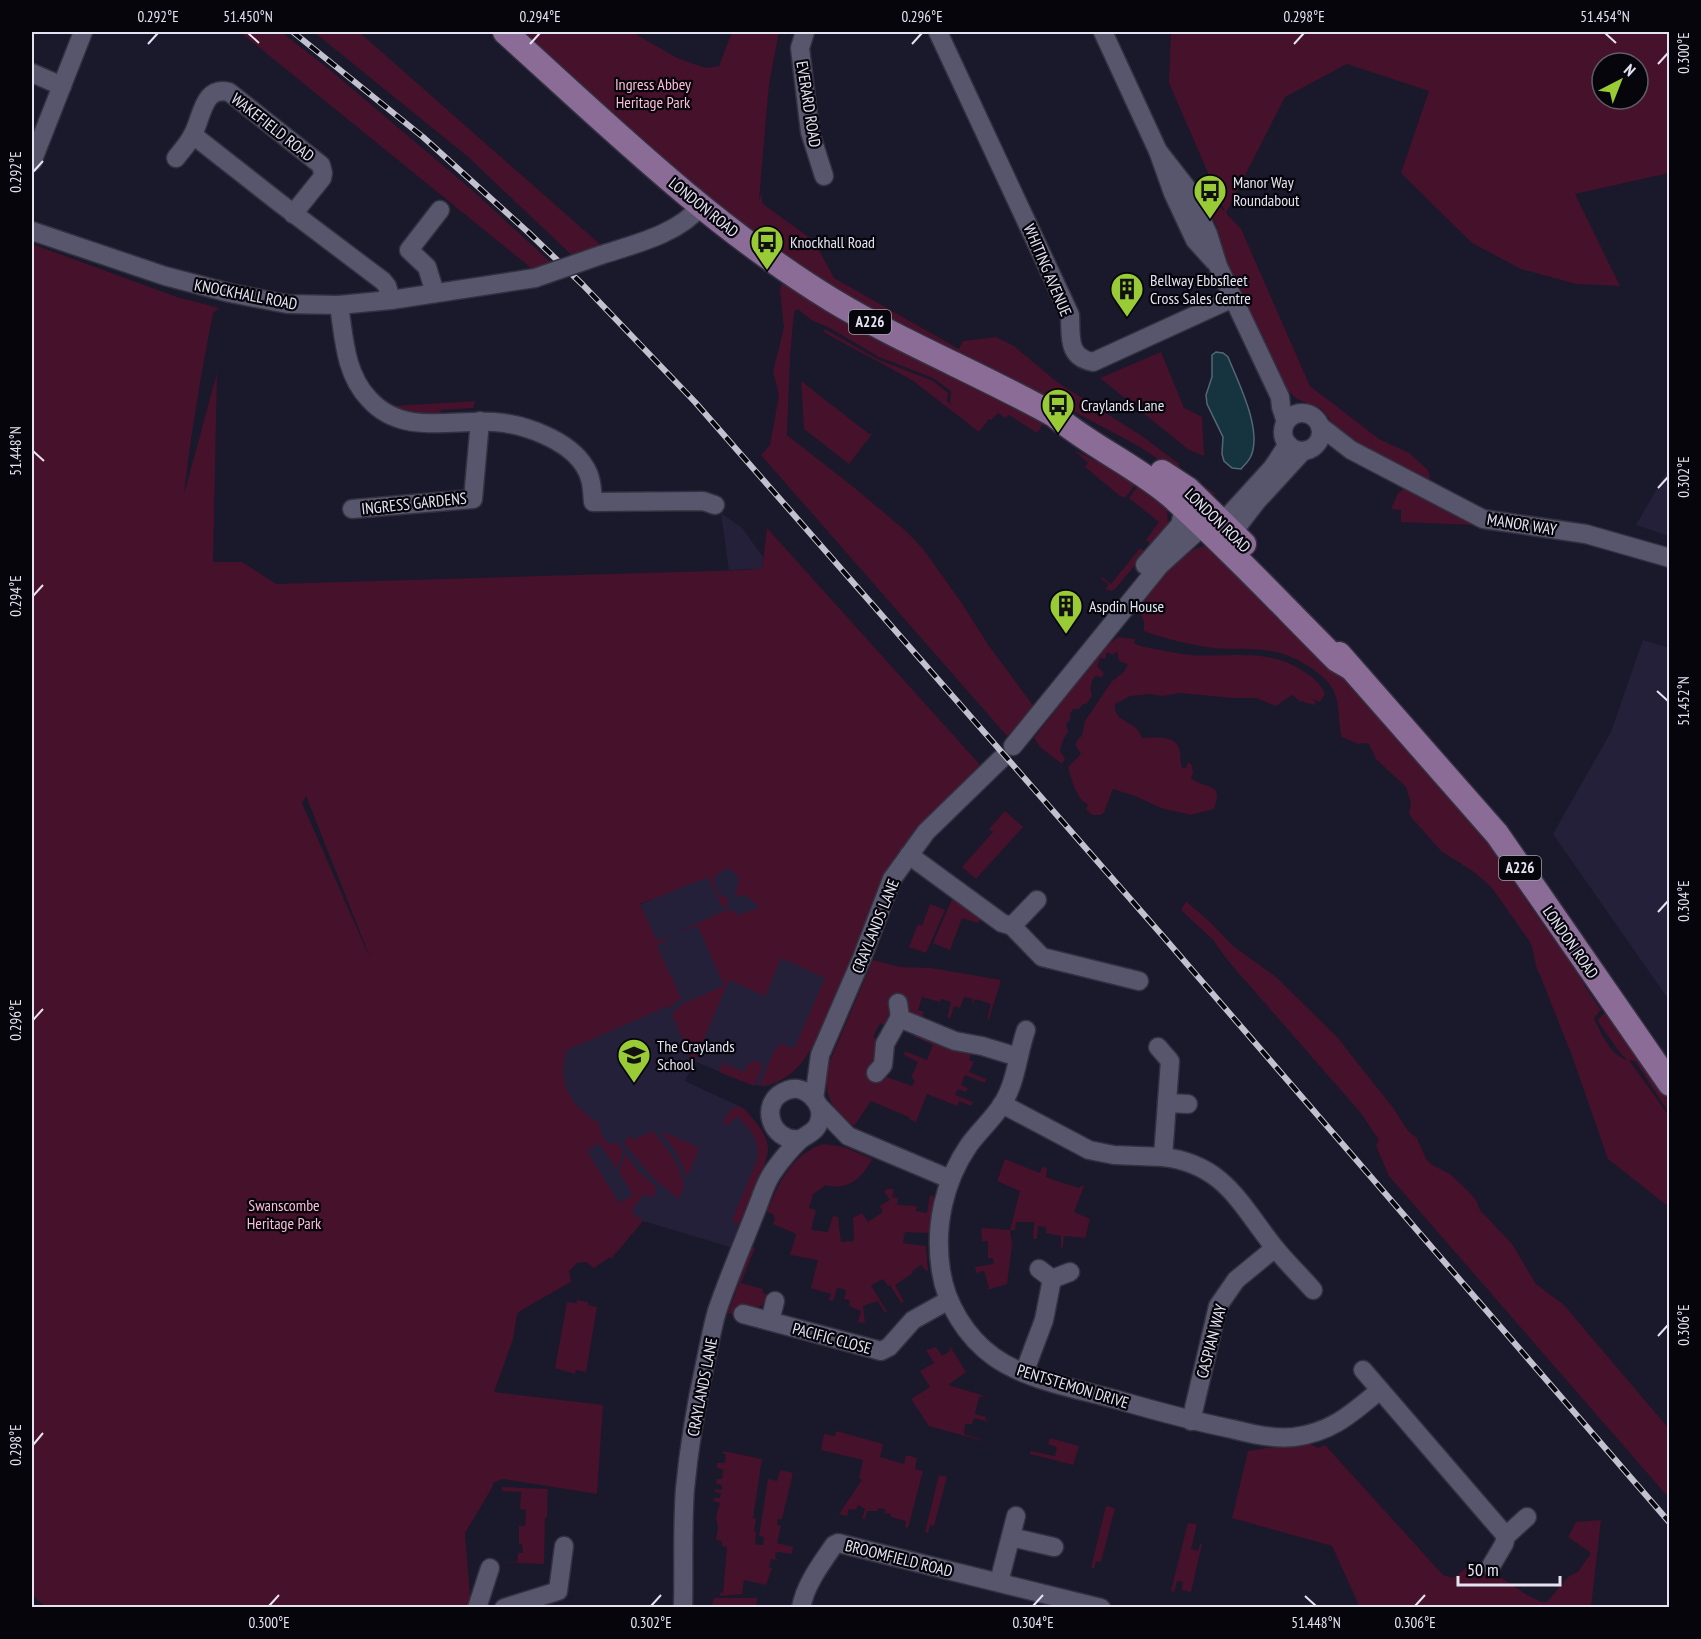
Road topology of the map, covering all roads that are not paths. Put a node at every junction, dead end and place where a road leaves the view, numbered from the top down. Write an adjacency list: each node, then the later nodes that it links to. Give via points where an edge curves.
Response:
1 (83, 32): 7 (street)
2 (505, 32): 12 (main road, LONDON ROAD / A226)
3 (805, 32): 11 (street, EVERARD ROAD, via 800,48 810,132)
4 (938, 32): 17 (street, WHITING AVENUE, via 1070,315 1075,353 1081,359 1093,362)
5 (1103, 32): 17 (street, via 1195,240 1218,266)
6 (32, 73): 7 (street)
7 (62, 86): 10 (street)
8 (193, 135): 9 (street, WAKEFIELD ROAD); 14 (street); 14 (street, WAKEFIELD ROAD, via 213,94 229,92 248,106 322,167 320,180)
9 (176, 158)
10 (32, 162)
11 (824, 176)
12 (701, 206): 16 (street, KNOCKHALL ROAD, bridge, via 675,228 535,278); 25 (main road, LONDON ROAD / A226, via 830,299 1136,455)
13 (441, 210): 16 (street, via 404,257 427,267)
14 (293, 214): 18 (street, via 385,283)
15 (32, 231): 19 (street, KNOCKHALL ROAD, via 221,291 287,304)
16 (435, 293): 18 (street, KNOCKHALL ROAD)
17 (1233, 298): 20 (street)
18 (391, 300): 19 (street, KNOCKHALL ROAD)
19 (339, 305): 21 (street, via 350,367 359,387 374,405 415,423)
20 (1292, 418): 22 (street, via 1308,414); 23 (street, via 1283,432)
21 (480, 421): 26 (street, via 525,428 567,448 589,474 593,502 703,501); 27 (street, INGRESS GARDENS, via 473,499)
22 (1320, 426): 23 (street, via 1320,438); 24 (street, MANOR WAY)
23 (1301, 447): 24 (street, MANOR WAY); 28 (street, via 1270,471)
24 (1351, 450): 29 (street, MANOR WAY, via 1483,519 1586,534)
25 (1186, 499): 28 (main road, LONDON ROAD / A226); 31 (street, CRAYLANDS LANE, via 1180,525)
26 (716, 505)
27 (352, 509)
28 (1221, 531): 30 (street, CRAYLANDS LANE, via 1162,562); 32 (main road, LONDON ROAD / A226, via 1271,573); 32 (main road, LONDON ROAD, via 1257,577 1337,660)
29 (1670, 558)
30 (1151, 576): 31 (street, CRAYLANDS LANE, via 1138,583 1116,610); 33 (street, CRAYLANDS LANE, via 1064,686)
31 (1111, 608): 33 (street, CRAYLANDS LANE)
32 (1349, 667): 43 (main road, LONDON ROAD / A226, via 1497,834)
33 (1050, 698): 34 (street, CRAYLANDS LANE, via 1007,752 926,832)
34 (909, 855): 36 (street, via 1002,923); 40 (street, CRAYLANDS LANE, via 887,891)
35 (1037, 900): 36 (street)
36 (1012, 926): 37 (street, via 1042,957)
37 (1139, 981)
38 (1026, 1030): 41 (street)
39 (1158, 1047): 46 (street, via 1170,1061)
40 (820, 1055): 44 (street, CRAYLANDS LANE); 45 (street, CRAYLANDS LANE)
41 (1018, 1057): 42 (street, via 955,1041 899,1010 885,1044 883,1065); 47 (street)
42 (876, 1073)
43 (1670, 1084)
44 (789, 1089): 45 (street, via 802,1090); 49 (street, CRAYLANDS LANE, via 771,1107 770,1119)
45 (816, 1102): 50 (street); 51 (street, CRAYLANDS LANE, via 819,1121 815,1130)
46 (1167, 1103): 48 (street); 52 (street)
47 (1002, 1104): 52 (street, via 1092,1150); 54 (street, via 966,1149)
48 (1188, 1104)
49 (775, 1128): 51 (street, via 786,1138); 53 (street, CRAYLANDS LANE)
50 (848, 1136): 51 (street); 54 (street)
51 (804, 1137): 53 (street, CRAYLANDS LANE)
52 (1163, 1157): 55 (street, via 1199,1168 1223,1183 1244,1203)
53 (770, 1176): 77 (street, CRAYLANDS LANE, via 717,1311 696,1407 685,1489)
54 (950, 1179): 58 (street, PENTSTEMON DRIVE, via 939,1247)
55 (1275, 1248): 57 (street); 65 (street, CASPIAN WAY, via 1236,1280 1218,1306)
56 (1070, 1272): 63 (street, via 1046,1274 1044,1320)
57 (1313, 1290)
58 (949, 1300): 61 (street, PACIFIC CLOSE, via 913,1320 881,1351); 63 (street, PENTSTEMON DRIVE, via 980,1345)
59 (775, 1301): 61 (street, PACIFIC CLOSE)
60 (742, 1314): 61 (street, PACIFIC CLOSE)
61 (770, 1322)
62 (1363, 1370): 64 (street)
63 (1024, 1373): 65 (street, PENTSTEMON DRIVE)
64 (1380, 1390): 65 (street, PENTSTEMON DRIVE, via 1338,1424 1299,1436 1271,1438); 68 (street)
65 (1191, 1421)
66 (1016, 1516): 69 (street)
67 (1527, 1517): 68 (street)
68 (1506, 1536): 72 (street)
69 (1011, 1537): 71 (street); 74 (street)
70 (564, 1546): 76 (street, via 558,1592)
71 (1054, 1547)
72 (1491, 1566)
73 (490, 1568): 75 (street)
74 (999, 1582): 78 (street, BROOMFIELD ROAD, via 838,1543 812,1578); 79 (street, BROOMFIELD ROAD)
75 (477, 1608)
76 (504, 1608)
77 (683, 1608)
78 (801, 1608)
79 (1101, 1608)

